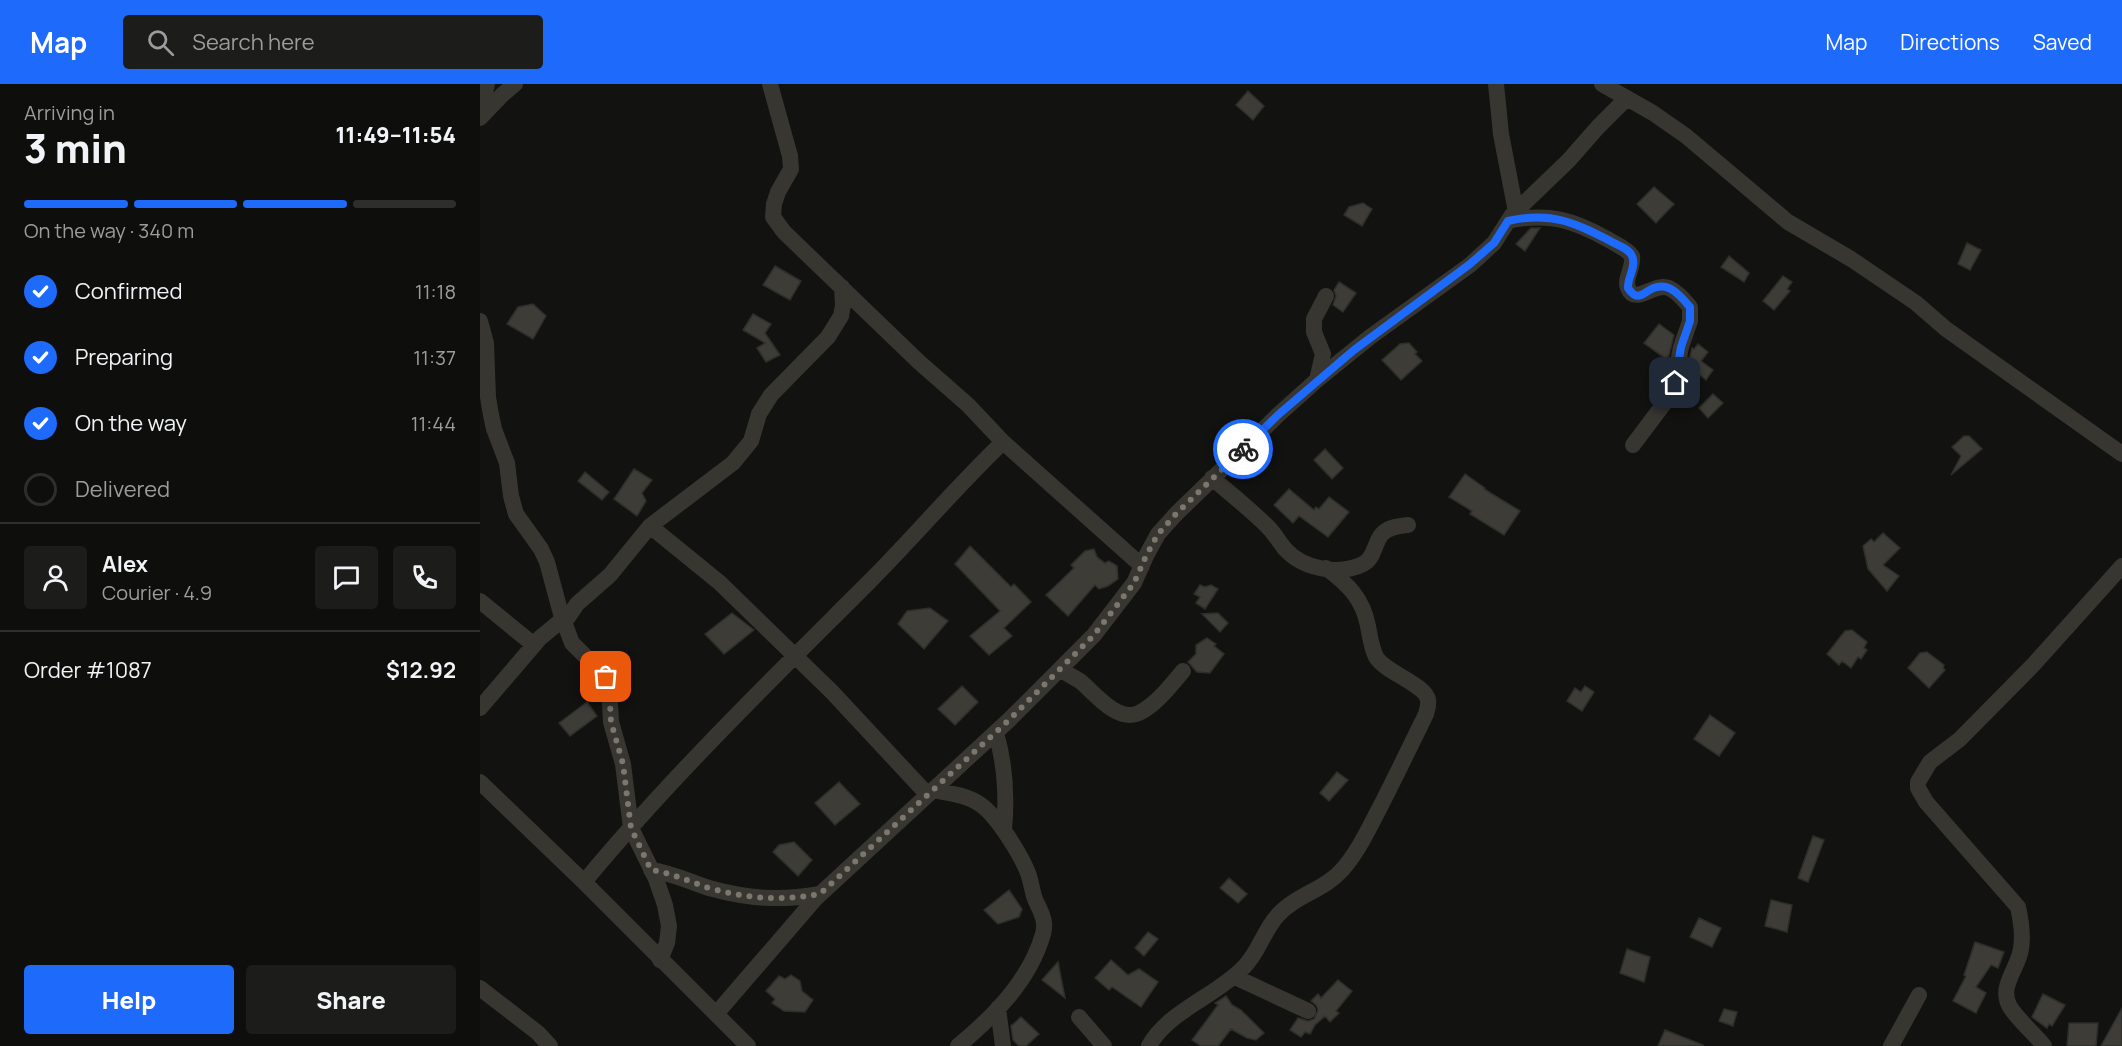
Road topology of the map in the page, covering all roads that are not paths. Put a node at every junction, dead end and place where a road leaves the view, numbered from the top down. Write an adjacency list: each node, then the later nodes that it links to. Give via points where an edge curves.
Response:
1 (487, 84): 7 (street)
2 (515, 84): 7 (street)
3 (770, 84): 9 (street, via 791,169 778,192 773,217)
4 (1496, 84): 8 (street)
5 (1602, 84): 6 (street)
6 (1627, 98): 8 (street); 15 (street, via 1686,136 1788,222 1916,303 1946,329)
7 (480, 116)
8 (1512, 217): 12 (street, via 1494,243 1470,264); 14 (street, via 1566,220 1592,231 1632,256 1627,283 1633,294 1669,288 1690,307 1672,393)
9 (842, 287): 13 (street); 17 (street, via 840,316 828,337 771,395 759,414 751,441 733,463)
10 (1326, 296): 12 (street, via 1314,319 1314,332 1323,354)
11 (481, 330): 23 (street, via 491,415 507,463 516,514 542,549)
12 (1317, 380): 16 (street)
13 (1003, 442): 19 (street); 25 (street)
14 (1633, 445)
15 (2122, 454)
16 (1212, 478): 19 (street, via 1158,534); 21 (street, via 1270,528 1294,557 1312,567)
17 (650, 525): 23 (street, via 610,575); 25 (street, via 720,583)
18 (1407, 525): 21 (street, via 1383,532 1366,563 1337,570)
19 (1142, 566): 26 (street, via 1134,583 1094,635)
20 (2122, 566): 52 (street, via 1977,723 1930,762 1918,782 1926,802 2018,907 2021,950 2005,989 2006,997)
21 (1326, 568): 38 (street, via 1358,596 1377,657 1425,693 1428,706 1369,830 1343,869 1278,914 1251,961)
22 (480, 601): 24 (street)
23 (564, 621): 24 (street); 32 (street, via 572,643 606,677 609,685 611,722 623,764)
24 (534, 645): 28 (street)
25 (795, 656): 31 (street); 32 (street, via 691,760)
26 (1060, 669): 27 (street, via 1116,711 1131,715 1150,705); 29 (street)
27 (1183, 671)
28 (480, 708)
29 (996, 733): 31 (street); 33 (street, via 1006,800)
30 (480, 782): 35 (street)
31 (930, 792): 33 (street, via 977,802); 36 (street)
32 (631, 828): 34 (street); 35 (street)
33 (1004, 830): 41 (street, via 1027,871 1044,919 1044,931 1015,990)
34 (651, 870): 36 (street, via 758,899); 37 (street, via 669,926)
35 (584, 882): 37 (street)
36 (820, 894): 43 (street)
37 (660, 960): 43 (street)
38 (1235, 976): 42 (street); 50 (street, via 1173,1019)
39 (480, 988): 45 (street)
40 (1919, 994): 51 (street)
41 (998, 1008): 47 (street); 48 (street)
42 (1308, 1011)
43 (716, 1014): 46 (street)
44 (1078, 1017): 49 (street)
45 (550, 1046)
46 (748, 1046)
47 (958, 1046)
48 (1003, 1046)
49 (1104, 1046)
50 (1149, 1046)
51 (1890, 1046)
52 (2044, 1046)

